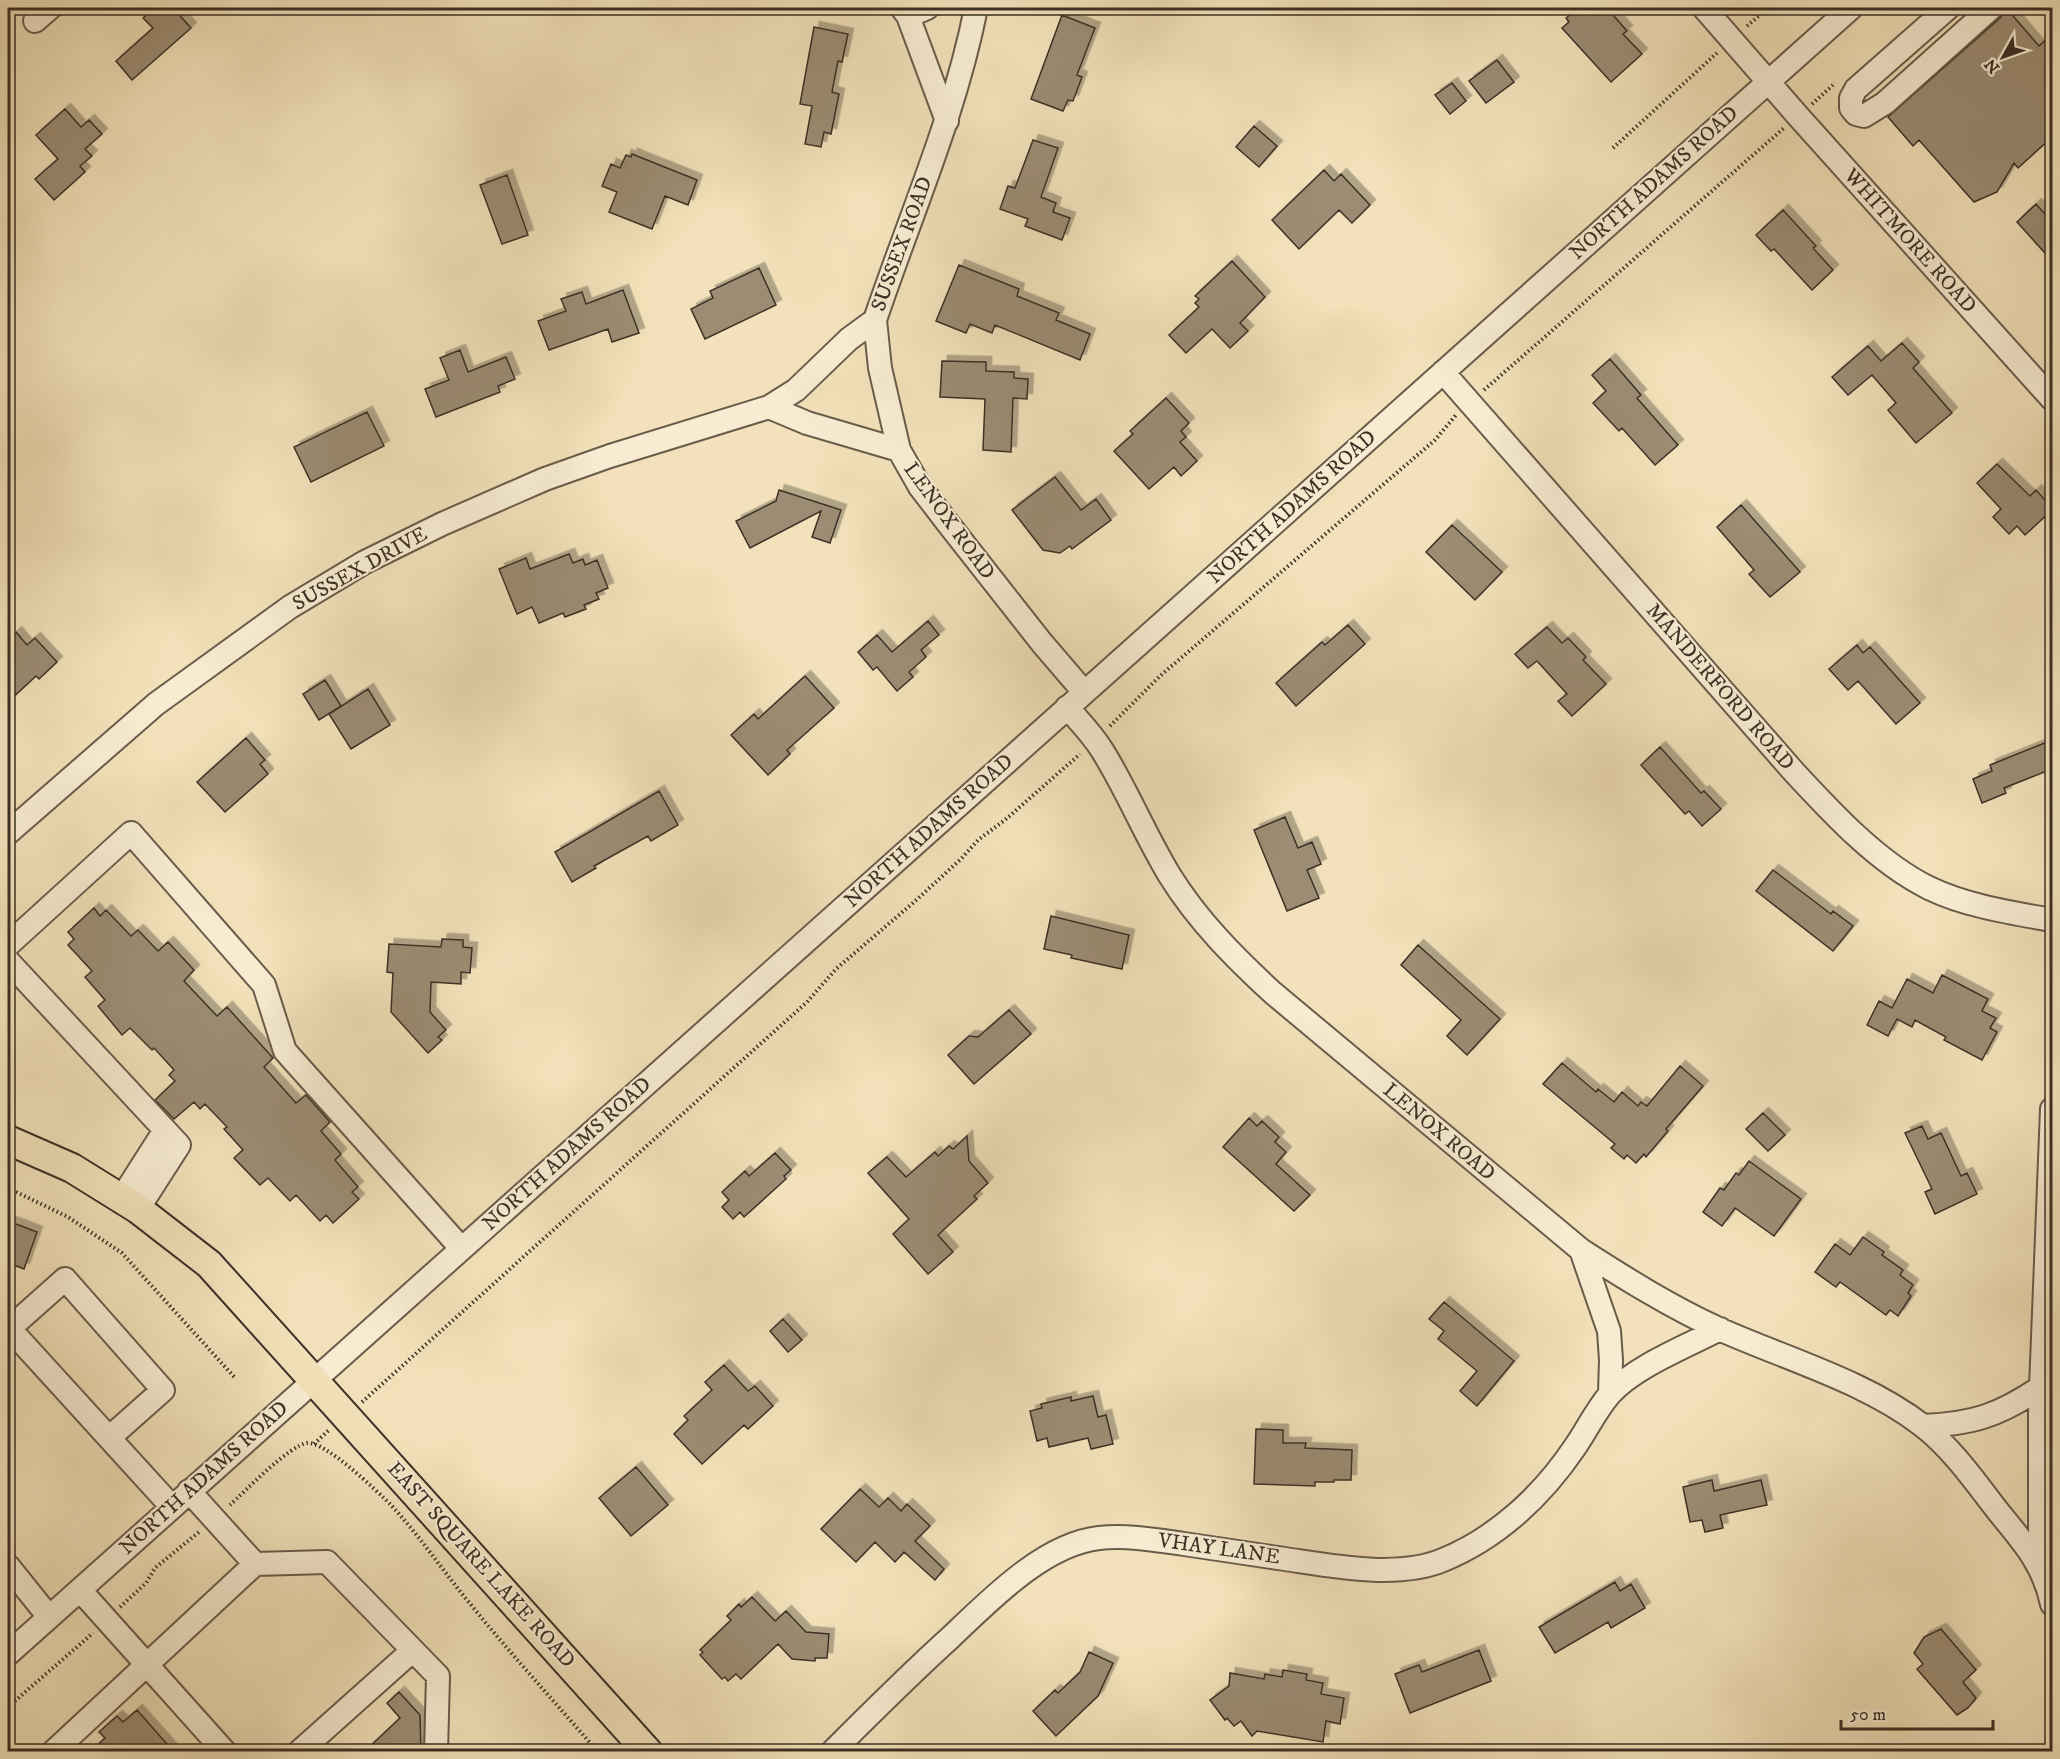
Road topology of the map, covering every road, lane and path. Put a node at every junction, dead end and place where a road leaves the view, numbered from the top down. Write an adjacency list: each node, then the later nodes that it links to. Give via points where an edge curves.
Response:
1 (976, 8): 10 (street, SUSSEX ROAD)
2 (1704, 8): 8 (street, WHITMORE ROAD)
3 (1768, 8): 8 (path)
4 (1851, 8): 9 (street, NORTH ADAMS ROAD)
5 (1948, 8): 6 (street, via 1856,89 1851,108 1856,114 1864,116 1886,103)
6 (1991, 8)
7 (912, 10): 10 (street)
8 (1733, 39): 9 (street, WHITMORE ROAD); 12 (path)
9 (1769, 81): 14 (street, NORTH ADAMS ROAD); 16 (street, WHITMORE ROAD)
10 (947, 121): 13 (street, SUSSEX ROAD)
11 (1787, 126): 15 (path)
12 (1613, 148)
13 (875, 320): 17 (street, SUSSEX ROAD, via 849,339 796,390); 19 (street, LENOX ROAD, via 880,368)
14 (1443, 372): 20 (street, NORTH ADAMS ROAD); 25 (street, MANDERFORD ROAD, via 1794,772 1851,829 1929,888 2016,914)
15 (1481, 392)
16 (2052, 399)
17 (769, 407): 19 (street, via 807,423); 24 (street, SUSSEX DRIVE, via 554,476 365,562 290,607 156,704)
18 (1456, 415): 22 (path, via 1435,440 1160,676)
19 (898, 450): 20 (street, LENOX ROAD, via 920,487)
20 (1084, 692): 21 (street, NORTH ADAMS ROAD)
21 (1067, 707): 32 (street, NORTH ADAMS ROAD); 33 (street, LENOX ROAD, via 1102,750 1170,876 1233,956 1307,1023)
22 (1107, 729)
23 (1083, 751): 40 (path, via 978,840 836,969 807,1002)
24 (8, 833)
25 (2052, 920)
26 (8, 945): 32 (street, via 131,833 264,986 285,1051)
27 (8, 961): 31 (street, via 172,1137)
28 (2052, 1108): 38 (street)
29 (8, 1140): 31 (main road, EAST SQUARE LAKE ROAD, via 72,1168)
30 (8, 1188): 37 (path, via 68,1217 122,1253)
31 (129, 1204): 36 (main road, EAST SQUARE LAKE ROAD, via 209,1264)
32 (461, 1248): 36 (street, NORTH ADAMS ROAD)
33 (1581, 1250): 35 (street, LENOX ROAD, via 1641,1288); 39 (street, via 1609,1331)
34 (9, 1327): 43 (street); 43 (street, via 65,1279 163,1390)
35 (1719, 1329): 39 (street, VHAY LANE, via 1636,1372); 41 (street, LENOX ROAD, via 1860,1389)
36 (314, 1378): 45 (street, NORTH ADAMS ROAD); 64 (main road, EAST SQUARE LAKE ROAD)
37 (236, 1379)
38 (2041, 1387): 41 (street, via 1984,1418); 48 (street)
39 (1610, 1393): 65 (street, VHAY LANE, via 1543,1489 1495,1531 1440,1561 1388,1569 1353,1567 1121,1536 1081,1541 1065,1548 1031,1568 977,1612)
40 (372, 1394)
41 (1923, 1426): 48 (street, LENOX ROAD, via 1976,1482)
42 (323, 1436): 44 (path)
43 (109, 1438): 46 (street)
44 (314, 1444): 47 (path, via 305,1443 291,1450); 63 (path, via 356,1473 392,1507)
45 (189, 1491): 46 (street, NORTH ADAMS ROAD); 47 (street)
46 (172, 1507): 51 (street, NORTH ADAMS ROAD)
47 (214, 1520): 49 (street); 54 (path, via 156,1568)
48 (2037, 1561): 52 (street)
49 (255, 1564): 55 (street, via 327,1562); 57 (street)
50 (8, 1566): 53 (street)
51 (80, 1590): 53 (street, NORTH ADAMS ROAD); 54 (street)
52 (2051, 1595)
53 (50, 1617): 56 (street, NORTH ADAMS ROAD)
54 (106, 1620): 57 (street); 58 (path)
55 (412, 1651): 61 (street); 62 (street, via 438,1676)
56 (8, 1654)
57 (146, 1665): 59 (street); 60 (street)
58 (8, 1707)
59 (53, 1752)
60 (225, 1752)
61 (299, 1752)
62 (436, 1752)
63 (598, 1752)
64 (648, 1752)
65 (832, 1752)

